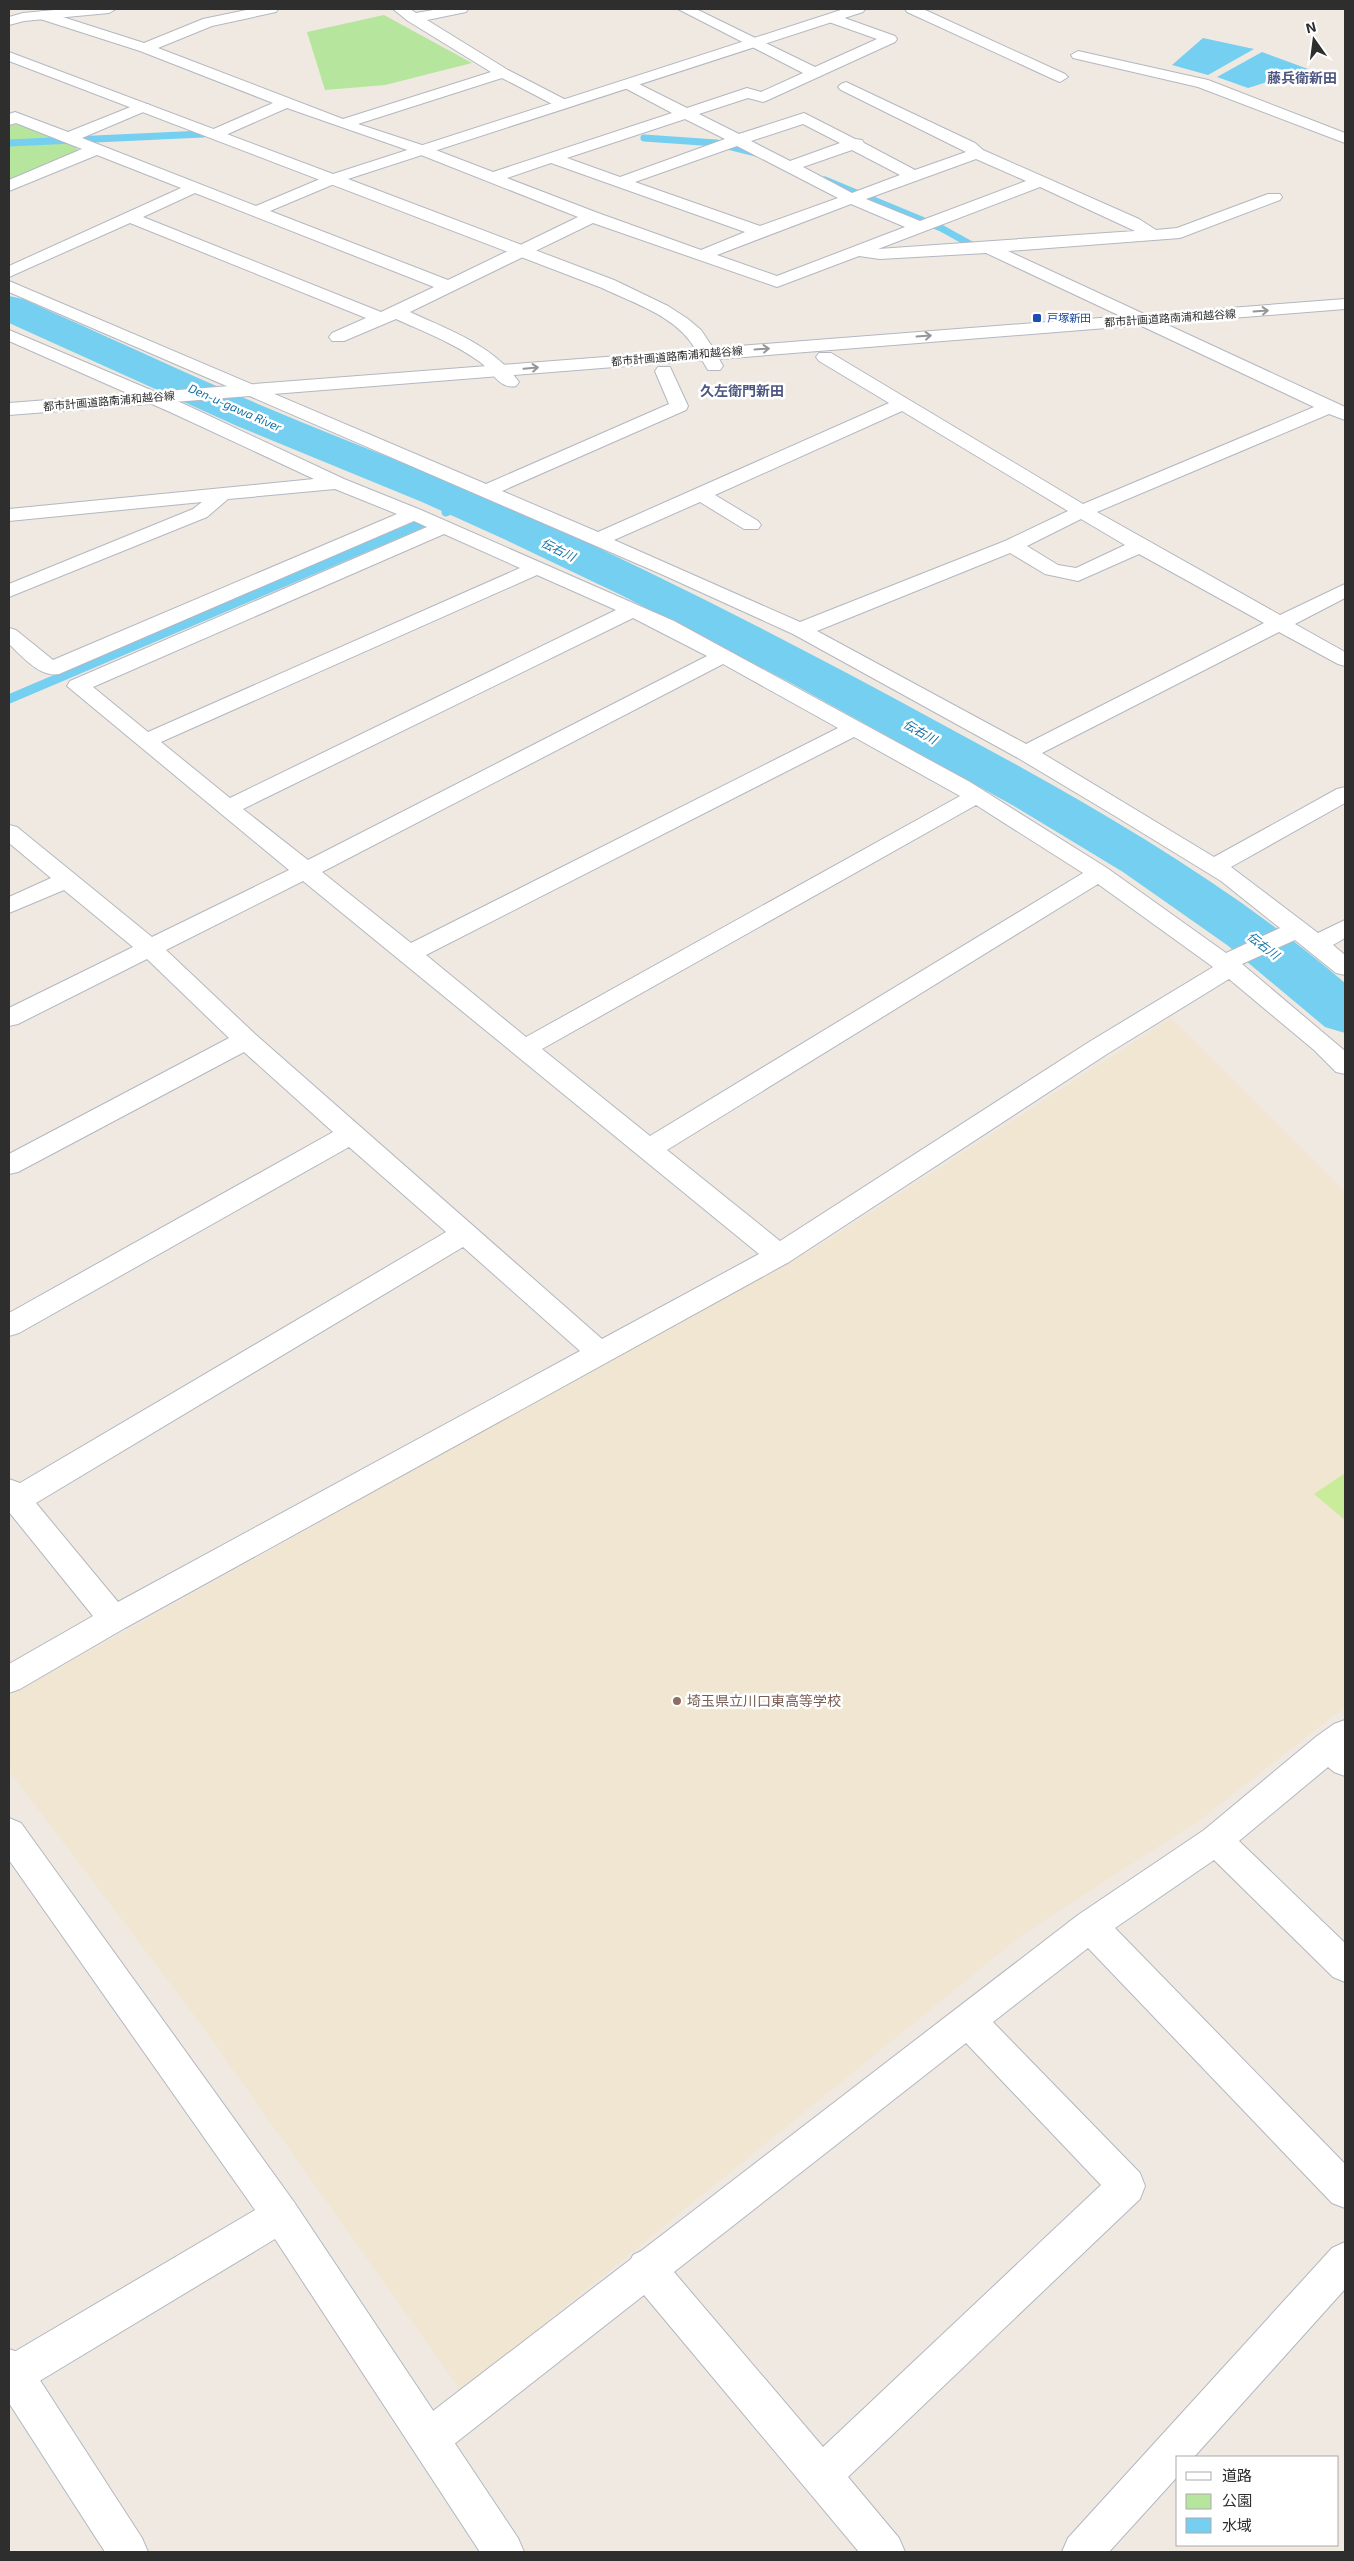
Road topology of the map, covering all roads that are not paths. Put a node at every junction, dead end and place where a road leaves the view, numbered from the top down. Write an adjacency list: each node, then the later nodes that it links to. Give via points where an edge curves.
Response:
1 (109, 9): 8 (street)
2 (271, 9): 13 (street, via 208,22)
3 (400, 9): 9 (street)
4 (462, 9): 9 (street)
5 (685, 9): 12 (street)
6 (858, 9): 10 (street)
7 (912, 9): 18 (street)
8 (40, 12): 11 (street); 13 (street)
9 (413, 18): 17 (street)
10 (831, 18): 12 (street); 16 (street, via 890,39)
11 (16, 19)
12 (755, 43): 16 (street); 19 (street)
13 (145, 48): 21 (street)
14 (1078, 55): 29 (street, via 1204,83)
15 (9, 56): 23 (street)
16 (814, 72): 24 (street, via 763,96 747,92)
17 (504, 73): 22 (street); 26 (street)
18 (1060, 77)
19 (628, 84): 22 (street); 24 (street)
20 (846, 87): 34 (street, via 970,146)
21 (286, 102): 26 (street); 27 (street)
22 (563, 104): 33 (street)
23 (143, 106): 27 (street); 28 (street)
24 (684, 113): 30 (street); 35 (street)
25 (9, 120): 28 (street, via 15,117)
26 (342, 124): 33 (street)
27 (216, 134): 38 (street)
28 (68, 138): 32 (street)
29 (1345, 138)
30 (738, 140): 31 (street, via 804,118); 36 (street); 41 (street)
31 (856, 143): 36 (street); 37 (street)
32 (96, 149): 42 (street); 43 (street)
33 (422, 150): 38 (street); 39 (street)
34 (977, 153): 37 (street); 40 (street)
35 (551, 158): 39 (street); 41 (street)
36 (788, 167): 45 (street)
37 (912, 175): 45 (street)
38 (333, 178): 46 (street); 54 (street)
39 (491, 178): 47 (street)
40 (1040, 181): 49 (street); 51 (street, via 1134,222)
41 (620, 182): 50 (street)
42 (9, 186)
43 (196, 187): 46 (street); 48 (street)
44 (1274, 197): 51 (street, via 1180,233)
45 (852, 199): 49 (street); 50 (street)
46 (257, 211): 58 (street)
47 (592, 217): 54 (street); 55 (street)
48 (130, 218): 56 (street); 60 (street)
49 (920, 227): 53 (street)
50 (760, 232): 55 (street)
51 (1153, 235): 52 (street)
52 (988, 248): 53 (street, via 880,254); 62 (street)
53 (856, 251): 55 (street, via 777,282)
54 (522, 253): 58 (street); 67 (street, via 608,284 678,320 691,331)
55 (702, 255)
56 (9, 272)
57 (9, 286): 70 (street)
58 (449, 287): 60 (street)
59 (1345, 304): 62 (street, 都市計画道路南浦和越谷線, one-way to 59)
60 (389, 315): 65 (street); 69 (street, via 487,356)
61 (1345, 317): 63 (street, 都市計画道路南浦和越谷線)
62 (1144, 320): 63 (street); 67 (street, 都市計画道路南浦和越谷線, one-way to 62)
63 (1169, 331): 66 (street, 都市計画道路南浦和越谷線); 75 (street)
64 (9, 335): 71 (street)
65 (338, 337)
66 (825, 357): 67 (street, 都市計画道路南浦和越谷線); 73 (street)
67 (710, 360): 68 (street, 都市計画道路南浦和越谷線); 69 (street, 都市計画道路南浦和越谷線, one-way to 67)
68 (664, 370): 69 (street, 都市計画道路南浦和越谷線); 78 (street, via 678,406)
69 (506, 376): 70 (street, 都市計画道路南浦和越谷線); 70 (street, 都市計画道路南浦和越谷線)
70 (257, 396): 72 (street, 都市計画道路南浦和越谷線); 72 (street, 都市計画道路南浦和越谷線, via 202,406); 78 (street)
71 (149, 398): 72 (street); 74 (street, 都市計画道路南浦和越谷線)
72 (175, 402): 76 (street, 都市計画道路南浦和越谷線); 77 (street)
73 (903, 404): 79 (street); 81 (street)
74 (9, 409)
75 (1338, 410): 81 (street)
76 (9, 422)
77 (337, 483): 80 (street); 82 (street)
78 (485, 492): 86 (street)
79 (701, 494): 84 (street); 86 (street)
80 (223, 495): 83 (street); 91 (street, via 200,512)
81 (1083, 511): 87 (street); 88 (street)
82 (414, 514): 85 (street); 95 (street, via 51,669)
83 (9, 515)
84 (751, 525)
85 (444, 527): 89 (street); 99 (street, via 78,686)
86 (598, 540): 94 (street)
87 (1012, 545): 88 (street, via 1052,570 1078,575); 94 (street)
88 (1140, 546): 93 (street)
89 (536, 568): 92 (street); 99 (street)
90 (1345, 590): 93 (street)
91 (9, 591)
92 (632, 610): 96 (street); 103 (street)
93 (1281, 623): 97 (street); 100 (street)
94 (800, 630): 100 (street)
95 (9, 634)
96 (724, 656): 98 (street); 106 (street)
97 (1345, 660)
98 (854, 728): 102 (street); 114 (street)
99 (147, 740): 103 (street)
100 (1026, 753): 105 (street)
101 (1345, 794): 105 (street)
102 (976, 796): 107 (street); 119 (street)
103 (229, 807): 106 (street)
104 (9, 832): 108 (street)
105 (1213, 867): 111 (street)
106 (305, 871): 113 (street); 114 (street)
107 (1099, 873): 115 (street); 122 (street)
108 (68, 879): 109 (street); 113 (street)
109 (9, 906)
110 (1345, 928): 112 (street)
111 (1298, 929): 112 (street); 115 (street)
112 (1317, 944): 116 (street)
113 (150, 948): 117 (street); 118 (street)
114 (409, 954): 119 (street)
115 (1227, 965): 120 (street); 125 (street)
116 (1345, 967)
117 (9, 1018)
118 (246, 1040): 121 (street); 123 (street)
119 (525, 1048): 122 (street)
120 (1345, 1066)
121 (350, 1134): 124 (street); 126 (street)
122 (650, 1148): 125 (street)
123 (9, 1165)
124 (464, 1234): 127 (street); 128 (street)
125 (779, 1255): 127 (street)
126 (9, 1326)
127 (599, 1352): 129 (street)
128 (12, 1495): 129 (street)
129 (114, 1619): 130 (street)
130 (9, 1680)
131 (1340, 1747): 133 (street)
132 (9, 1833): 138 (street)
133 (1216, 1840): 134 (street); 135 (street)
134 (1090, 1926): 136 (street); 137 (street)
135 (1345, 1966)
136 (967, 2020): 140 (street); 143 (street, via 1127,2186)
137 (1345, 2190)
138 (281, 2214): 141 (street); 142 (street)
139 (1345, 2261): 147 (street)
140 (646, 2268): 142 (street); 143 (street)
141 (10, 2373): 144 (street)
142 (430, 2438): 145 (street)
143 (821, 2476): 146 (street)
144 (128, 2552)
145 (504, 2552)
146 (885, 2552)
147 (1082, 2552)

